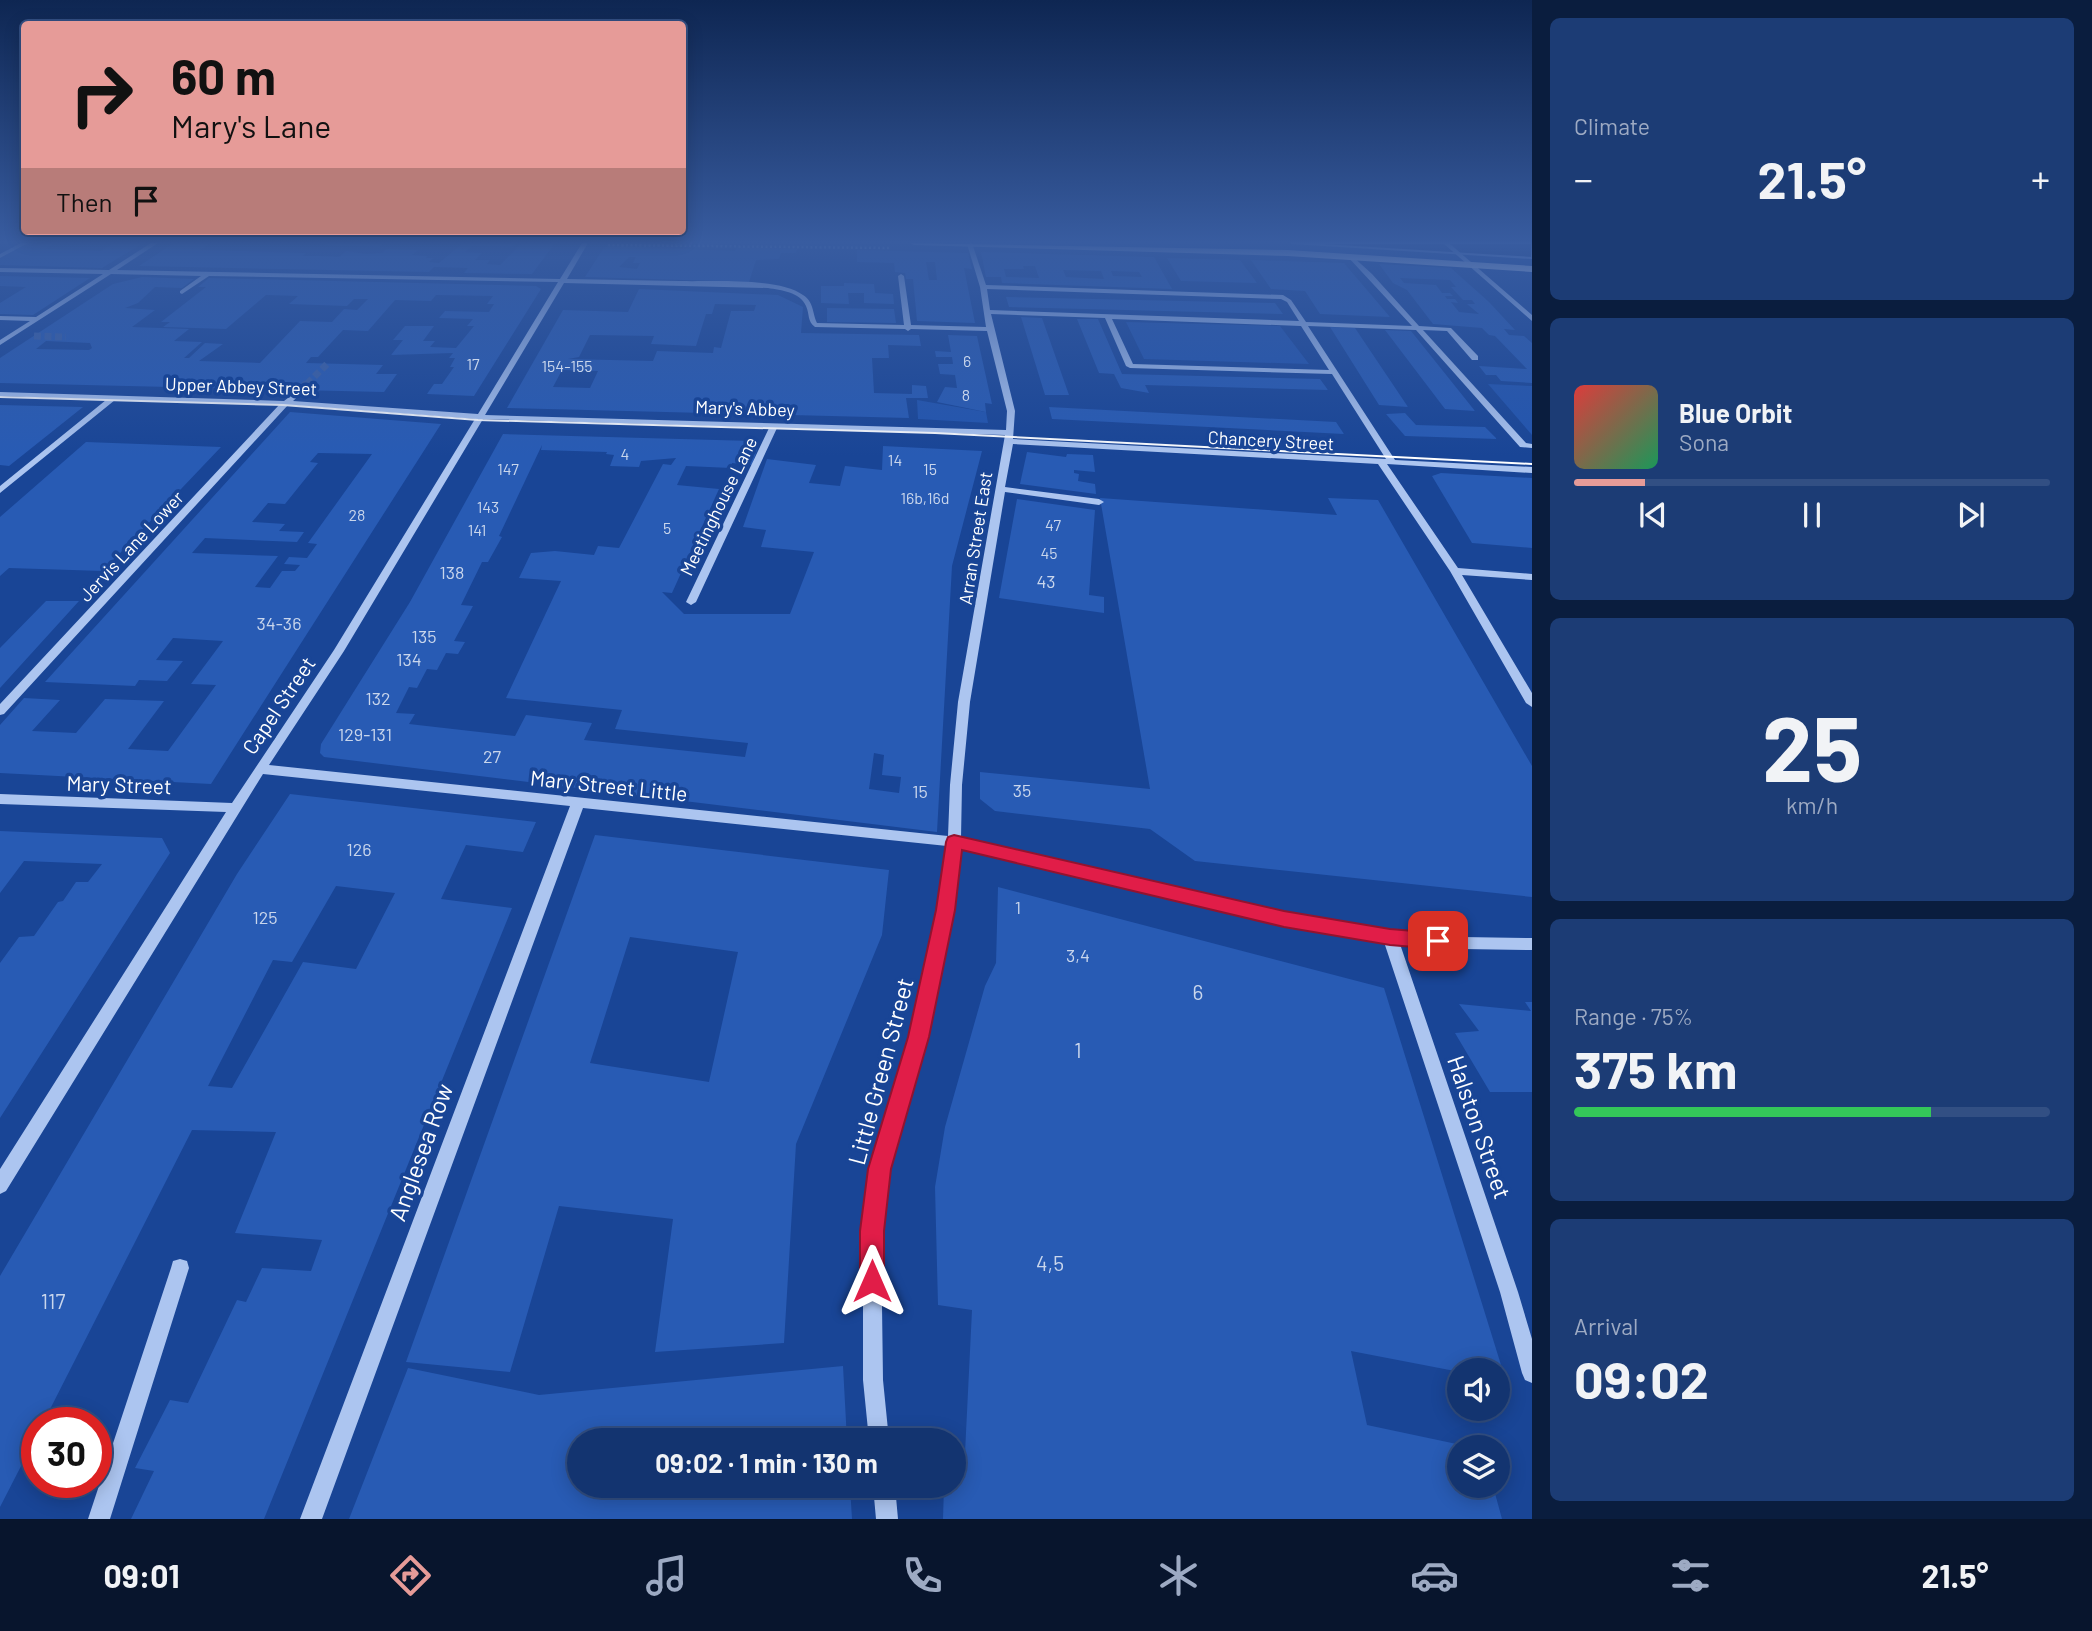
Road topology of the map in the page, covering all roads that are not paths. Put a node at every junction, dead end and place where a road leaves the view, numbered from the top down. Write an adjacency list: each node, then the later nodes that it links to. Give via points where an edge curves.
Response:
1 (45, 314): 12 (street)
2 (544, 314): 27 (street, Capel Street)
3 (810, 314): 16 (street, via 814,325)
4 (906, 314): 16 (street)
5 (986, 314): 17 (street, Arran Street East)
6 (1062, 314): 9 (street)
7 (1297, 314): 13 (street)
8 (1404, 314): 15 (street)
9 (1107, 315): 13 (street); 22 (street, via 1130,366)
10 (1354, 315): 14 (street)
11 (0, 318): 12 (street)
12 (37, 319): 18 (street)
13 (1302, 321): 14 (street); 22 (street)
14 (1362, 324): 15 (street)
15 (1415, 326): 21 (street, via 1450,329); 30 (street)
16 (908, 329): 17 (street)
17 (990, 329): 29 (street, Arran Street East, via 1011,411)
18 (13, 335): 19 (street); 20 (street)
19 (34, 336)
20 (0, 343)
21 (1475, 358)
22 (1334, 372): 32 (street)
23 (301, 390): 26 (street, Jervis Lane Lower)
24 (0, 394): 25 (street, Upper Abbey Street)
25 (114, 397): 26 (street, Upper Abbey Street); 35 (street)
26 (286, 402): 27 (street, Upper Abbey Street); 41 (street, Jervis Lane Lower)
27 (480, 416): 28 (street, Mary's Abbey); 42 (street, Capel Street, via 339,651)
28 (775, 425): 29 (street, Mary's Abbey); 39 (street, Meetinghouse Lane)
29 (1009, 437): 31 (street, Chancery Street); 34 (street, Arran Street East)
30 (1527, 445)
31 (1380, 461): 32 (street, Chancery Street); 37 (street)
32 (1392, 461): 33 (street, Chancery Street)
33 (1532, 470)
34 (1001, 489): 36 (street); 46 (street, Arran Street East, via 964,702)
35 (0, 491)
36 (1099, 502)
37 (1455, 571): 38 (street); 40 (street)
38 (1532, 577)
39 (691, 602)
40 (1532, 703)
41 (0, 711)
42 (260, 769): 44 (street, Mary Street Little); 45 (street, Capel Street)
43 (0, 799): 45 (street, Mary Street)
44 (578, 803): 46 (street, Mary Street Little); 55 (street, Anglesea Row)
45 (236, 808): 49 (street, Capel Street)
46 (954, 842): 47 (street, via 1284,919); 52 (street, Little Green Street, via 946,910 918,1037 879,1169 872,1231)
47 (1390, 937): 48 (street); 51 (street, Halston Street)
48 (1532, 944)
49 (0, 1185)
50 (180, 1268): 54 (street)
51 (1532, 1373)
52 (878, 1428)
53 (885, 1498): 56 (street)
54 (99, 1519)
55 (311, 1519)
56 (887, 1519)

